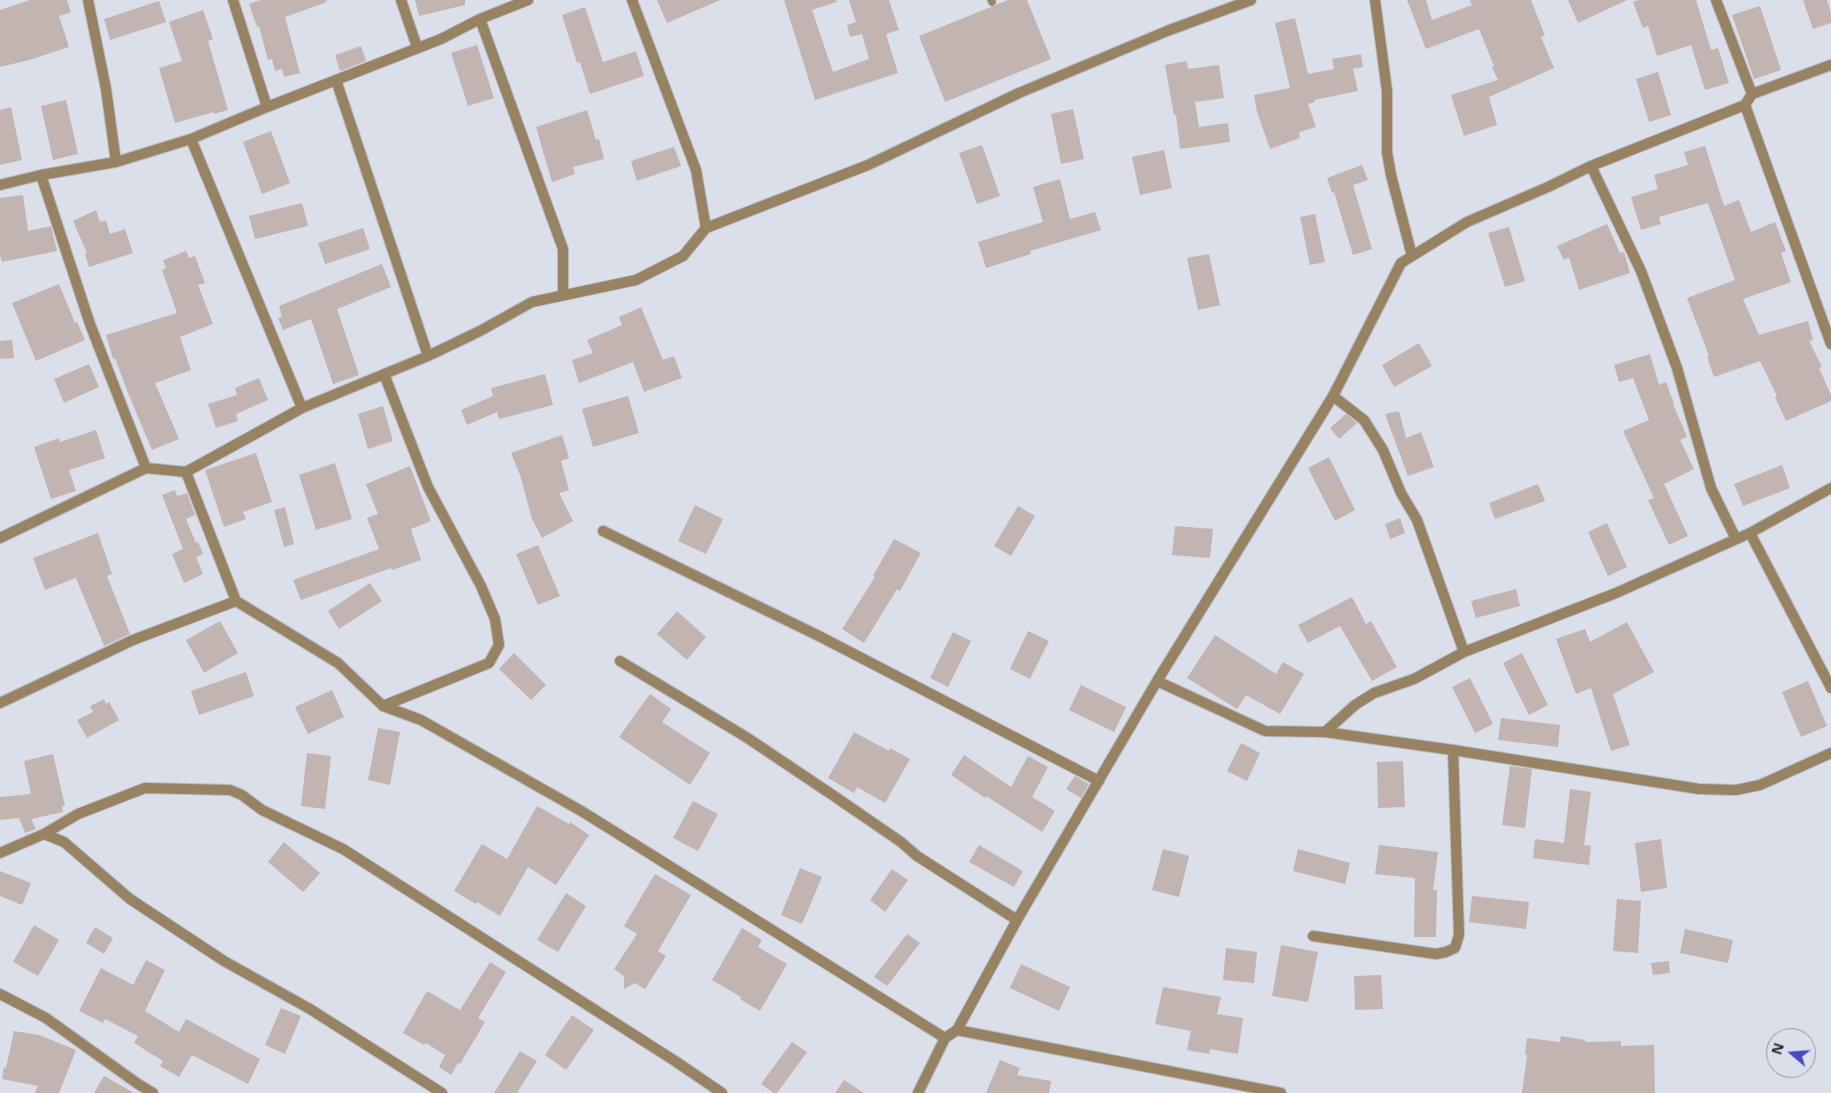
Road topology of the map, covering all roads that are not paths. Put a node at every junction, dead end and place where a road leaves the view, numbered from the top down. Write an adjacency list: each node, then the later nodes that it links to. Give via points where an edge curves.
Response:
1 (88, 0): 17 (street, via 106,89)
2 (233, 0): 15 (street)
3 (401, 0): 10 (street)
4 (528, 0): 9 (street)
5 (632, 0): 21 (street, via 696,170)
6 (1250, 0): 21 (street, via 1020,93 868,165)
7 (1375, 0): 22 (street, via 1387,91 1387,152)
8 (1716, 0): 13 (street)
9 (480, 19): 10 (street, via 441,39); 23 (street, via 563,249)
10 (416, 47): 12 (street)
11 (1831, 65): 13 (street)
12 (336, 80): 15 (street); 25 (street)
13 (1752, 94): 14 (street)
14 (1745, 105): 18 (street); 24 (street)
15 (267, 107): 16 (street)
16 (190, 139): 17 (street); 28 (street)
17 (116, 162): 19 (street)
18 (1591, 166): 22 (street, via 1467,222); 35 (street, via 1641,271 1677,368 1711,488)
19 (41, 175): 20 (street); 29 (street, via 90,324)
20 (0, 185)
21 (706, 228): 23 (street, via 683,256 636,280)
22 (1412, 256): 27 (street, via 1401,263)
23 (563, 295): 25 (street, via 532,302 480,332)
24 (1831, 344)
25 (428, 356): 26 (street)
26 (384, 374): 28 (street); 42 (street, via 428,487 495,619 499,645 489,663)
27 (1333, 396): 37 (street, via 1364,420 1383,450 1401,493 1417,520); 39 (street)
28 (302, 408): 30 (street)
29 (146, 468): 30 (street); 34 (street)
30 (186, 472): 36 (street)
31 (1831, 488): 33 (street)
32 (603, 531): 46 (street, via 827,640)
33 (1750, 533): 35 (street); 40 (street)
34 (0, 538)
35 (1736, 538): 37 (street, via 1616,593)
36 (236, 600): 41 (street, via 133,640); 42 (street, via 338,663)
37 (1464, 652): 43 (street, via 1414,679 1374,693)
38 (620, 661): 49 (street, via 746,737 917,856)
39 (1157, 681): 43 (street, via 1265,731); 46 (street)
40 (1831, 688)
41 (0, 703)
42 (383, 706): 53 (street, via 420,720 583,812)
43 (1325, 732): 44 (street)
44 (1453, 750): 45 (street, via 1699,789 1736,790 1760,785); 50 (street, via 1459,936 1455,948 1436,954)
45 (1831, 753)
46 (1099, 781): 49 (street)
47 (44, 834): 48 (street); 55 (street, via 64,842 130,899 224,961 310,1009); 56 (street, via 78,814 144,788 230,790 262,810 343,849)
48 (0, 853)
49 (1017, 920): 52 (street)
50 (1313, 936)
51 (0, 994): 54 (street, via 46,1018)
52 (957, 1030): 53 (street); 58 (street)
53 (945, 1038): 57 (street)
54 (154, 1093)
55 (442, 1093)
56 (722, 1093)
57 (918, 1093)
58 (1281, 1093)

